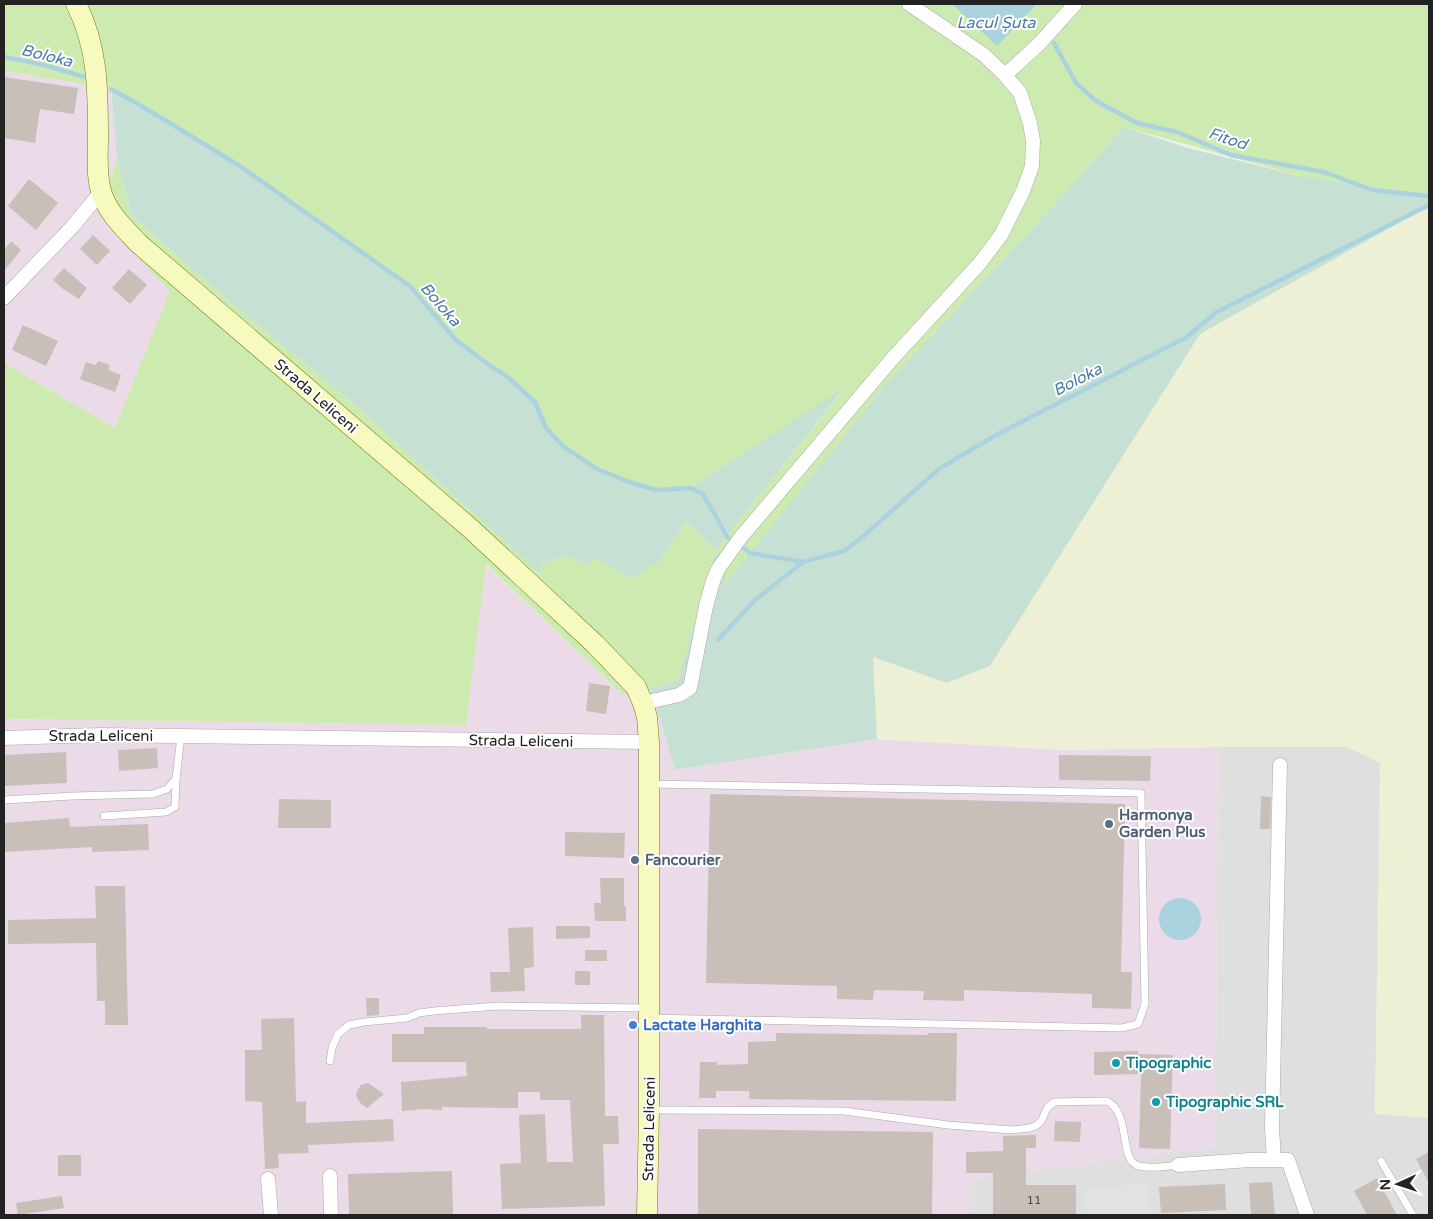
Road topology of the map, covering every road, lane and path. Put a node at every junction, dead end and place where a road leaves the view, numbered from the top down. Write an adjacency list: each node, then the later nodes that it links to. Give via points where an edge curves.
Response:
1 (76, 4): 5 (main road, Strada Leliceni, via 85,20 95,60)
2 (908, 4): 4 (street, via 984,55)
3 (1075, 4): 4 (street)
4 (1005, 75): 7 (street, via 1020,93 1033,141 1032,166 1001,235 980,263 892,358 741,536 718,568 706,606 690,688 679,695)
5 (101, 192): 6 (street); 7 (main road, Strada Leliceni, via 119,223 138,243 477,534 595,644 636,687)
6 (4, 298)
7 (643, 703): 10 (main road, Strada Leliceni)
8 (181, 736): 9 (street, Strada Leliceni); 10 (street, Strada Leliceni); 12 (lane)
9 (4, 738)
10 (649, 742): 13 (main road, Strada Leliceni)
11 (1280, 765): 19 (street, via 1272,1110)
12 (176, 779): 14 (lane, via 167,789 153,794); 15 (lane, via 175,807 166,812)
13 (649, 784): 16 (main road, Strada Leliceni); 16 (lane, via 1141,793 1145,1004 1138,1024 1122,1028)
14 (4, 800)
15 (104, 816)
16 (650, 1013): 17 (lane, via 605,1006 481,1007 419,1013 407,1018 349,1025 338,1034); 18 (main road, Strada Leliceni)
17 (330, 1061)
18 (649, 1110): 21 (lane, via 844,1111 1011,1130 1037,1125 1054,1102 1107,1101 1114,1105 1122,1120 1128,1154 1133,1163 1156,1167); 26 (main road, Strada Leliceni)
19 (1274, 1159): 21 (street); 27 (street, via 1288,1160)
20 (1381, 1161): 28 (lane)
21 (1178, 1165)
22 (330, 1176): 25 (street)
23 (268, 1179): 24 (street)
24 (271, 1215)
25 (331, 1215)
26 (648, 1215)
27 (1307, 1215)
28 (1414, 1215)

